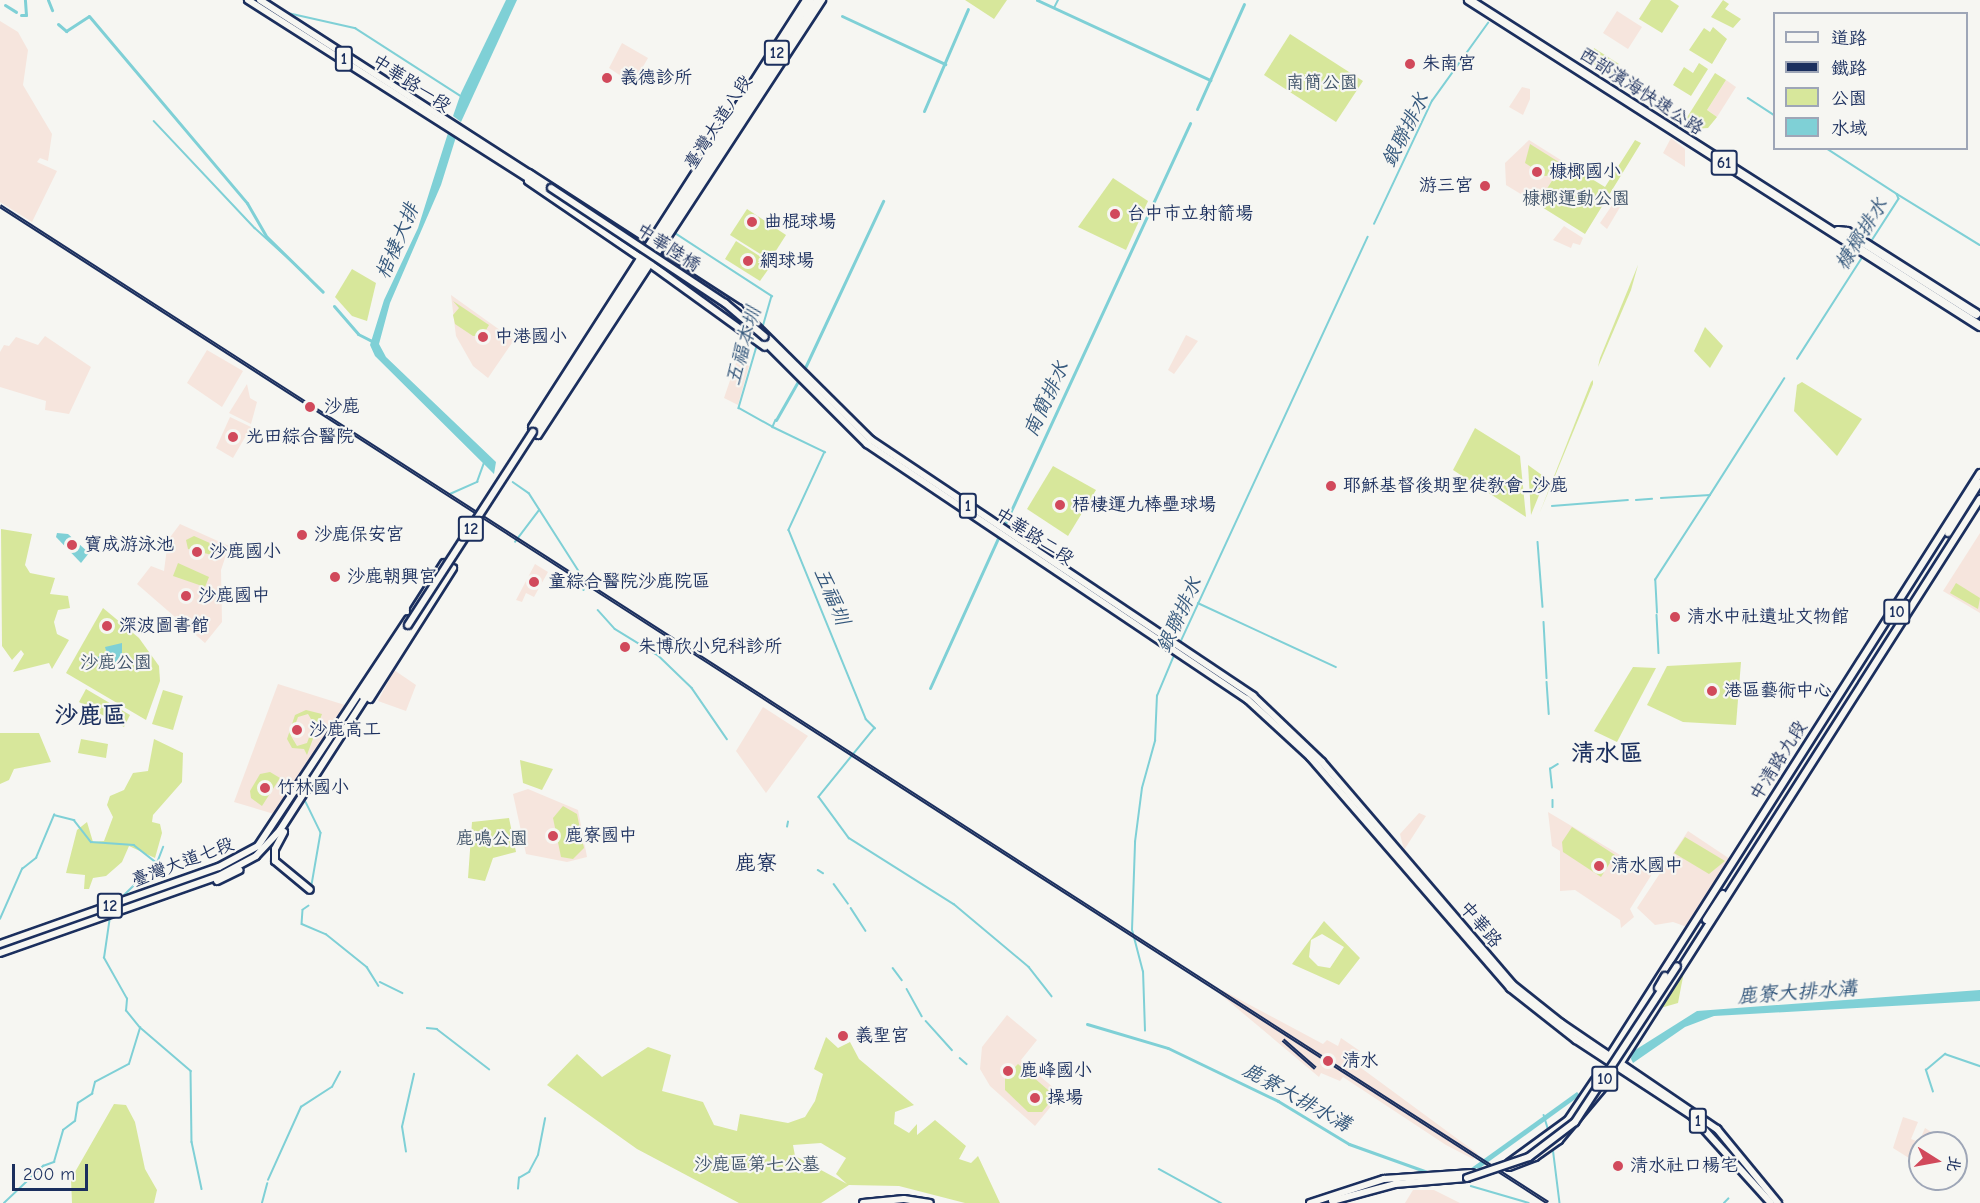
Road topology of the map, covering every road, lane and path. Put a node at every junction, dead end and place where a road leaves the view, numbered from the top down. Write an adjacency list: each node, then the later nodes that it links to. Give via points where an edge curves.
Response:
1 (248, 0): 10 (main road, 中華路一段 / 1)
2 (260, 0): 10 (main road, 中華路一段 / 1)
3 (806, 0): 9 (main road, 臺灣大道八段 / 12)
4 (812, 0): 9 (main road, 臺灣大道八段 / 12)
5 (817, 0): 13 (main road, 臺灣大道八段 / 12)
6 (822, 0): 13 (main road, 臺灣大道八段 / 12)
7 (1469, 0): 15 (highway, 西部濱海快速公路 / 61)
8 (1476, 0): 15 (highway, 西部濱海快速公路 / 61)
9 (741, 104): 13 (main road, 臺灣大道八段 / 12)
10 (449, 123): 11 (main road, 中華路一段 / 1)
11 (527, 175): 12 (main road, 中華路一段 / 1); 13 (main road, 中華路一段 / 1); 14 (main road, 中華路一段 / 1)
12 (550, 190): 16 (main road, 中華陸橋 / 1, bridge)
13 (652, 250): 14 (main road, 臺灣大道八段 / 12); 14 (main road, 臺灣大道八段 / 12); 17 (main road, 中華路二段 / 1, via 739,309)
14 (645, 261): 17 (main road, 中華路二段 / 1); 18 (main road, 臺灣大道八段 / 12); 18 (main road, 臺灣大道八段 / 12); 18 (main road, 臺灣大道八段 / 12)
15 (1979, 323)
16 (764, 339): 17 (main road, 中華路二段 / 1)
17 (774, 348): 27 (main road, 中華路二段 / 1, via 867,444)
18 (534, 433): 25 (main road, 12, bridge)
19 (1980, 473): 37 (main road, 中清路九段)
20 (1980, 482): 36 (main road, 中清路九段 / 10)
21 (1980, 493): 29 (main road, 中清路九段 / 10)
22 (1980, 500): 29 (main road, 中清路九段)
23 (444, 563): 25 (main road, 臺灣大道七段 / 12)
24 (453, 568): 25 (main road, 臺灣大道七段 / 12)
25 (410, 626): 26 (main road, 臺灣大道七段 / 12); 28 (main road, 臺灣大道七段 / 12); 34 (main road, 臺灣大道七段 / 12, via 258,846 219,867)
26 (403, 635): 28 (main road, 臺灣大道七段 / 12); 34 (main road, 臺灣大道七段 / 12, via 276,829 252,854 219,871)
27 (1177, 647): 39 (main road, 中華路 / 1, via 1284,731 1347,798 1491,969 1545,1018)
28 (359, 711): 30 (main road, 臺灣大道七段 / 12); 33 (main road, 臺灣大道七段 / 12, via 280,830 256,856 223,875)
29 (1821, 746): 36 (main road, 中清路九段 / 10); 38 (main road, 中清路九段)
30 (284, 832): 31 (main road, via 275,849 275,861); 32 (main road, 臺灣大道七段 / 12, via 261,857 228,877)
31 (310, 890)
32 (156, 901): 33 (main road, 臺灣大道七段 / 12); 35 (main road, 臺灣大道七段 / 12)
33 (116, 912): 35 (main road, 臺灣大道七段 / 12)
34 (0, 946)
35 (0, 954)
36 (1677, 963): 37 (main road, 中清路九段 / 10); 38 (main road, 中清路九段); 43 (main road, 10, bridge, via 1575,1122 1545,1148)
37 (1664, 975): 39 (main road, 中清路九段); 43 (main road, 10, bridge, via 1575,1118)
38 (1674, 977): 40 (main road, 中清路九段)
39 (1609, 1057): 40 (main road, 中華路 / 1)
40 (1620, 1064): 53 (main road, 中華路 / 1, via 1712,1132); 54 (main road, 中華路 / 1, via 1717,1129)
41 (1595, 1080): 43 (main road, via 1568,1120)
42 (1606, 1084): 43 (main road, bridge, via 1559,1140 1535,1157)
43 (1509, 1165): 44 (main road, 10, bridge)
44 (1469, 1175): 45 (main road, via 1393,1175); 47 (main road, via 1395,1184); 51 (main road, 10, via 1384,1179); 52 (main road, 10, via 1387,1182)
45 (1325, 1192)
46 (898, 1200): 48 (main road); 49 (main road); 50 (main road)
47 (1332, 1201)
48 (863, 1203)
49 (912, 1203)
50 (930, 1203)
51 (1310, 1203)
52 (1318, 1203)
53 (1771, 1203)
54 (1778, 1203)

